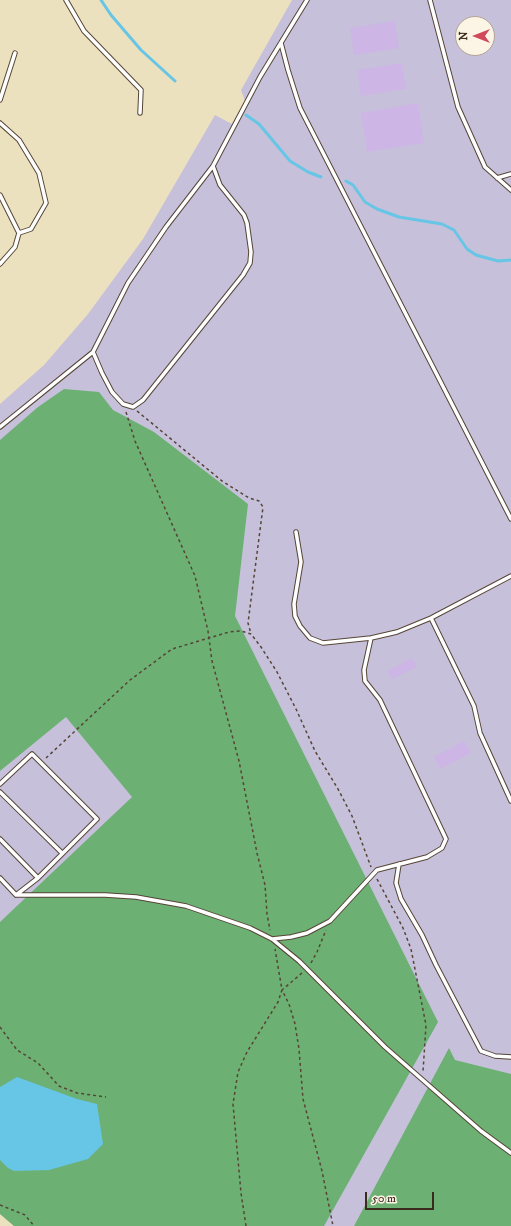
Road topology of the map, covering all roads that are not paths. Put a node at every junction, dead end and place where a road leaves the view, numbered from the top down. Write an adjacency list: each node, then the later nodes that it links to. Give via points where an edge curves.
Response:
1 (66, 0): 7 (lane, via 84,31 141,90)
2 (307, 0): 4 (lane)
3 (430, 0): 11 (lane, via 458,106 485,167)
4 (281, 43): 9 (lane); 18 (lane, via 300,108)
5 (15, 53): 6 (lane)
6 (0, 100)
7 (140, 113)
8 (0, 123): 14 (lane, via 19,140 39,173 46,204 31,229)
9 (213, 166): 16 (lane, via 166,227 128,283); 16 (lane, via 220,185 244,215 247,223 251,252 250,263 243,275 143,400 134,407 123,404 112,392)
10 (511, 174): 11 (lane)
11 (497, 178): 12 (lane)
12 (511, 190)
13 (0, 195): 14 (lane)
14 (19, 233): 15 (lane, via 15,247)
15 (0, 264)
16 (93, 352): 17 (lane)
17 (0, 427)
18 (511, 519)
19 (296, 532): 22 (lane, via 301,562 294,604 295,616 300,626 310,638 323,643)
20 (511, 576): 21 (lane)
21 (431, 618): 22 (lane, via 397,632); 25 (lane, via 474,706 480,733)
22 (371, 638): 28 (lane, via 364,670 365,681 380,700 446,839 442,848 427,857)
23 (0, 784): 27 (lane, via 32,754 97,819)
24 (0, 792): 27 (lane)
25 (511, 801)
26 (0, 839): 30 (lane)
27 (62, 853): 30 (lane)
28 (399, 864): 32 (lane, via 377,870 330,921 306,933); 33 (lane, via 396,883 401,899 481,1051 495,1056)
29 (0, 878): 31 (lane)
30 (38, 878): 31 (lane)
31 (16, 895): 32 (lane, via 136,897 186,906 250,928)
32 (272, 939): 34 (lane, via 307,968 386,1047 481,1131)
33 (511, 1057)
34 (511, 1153)

